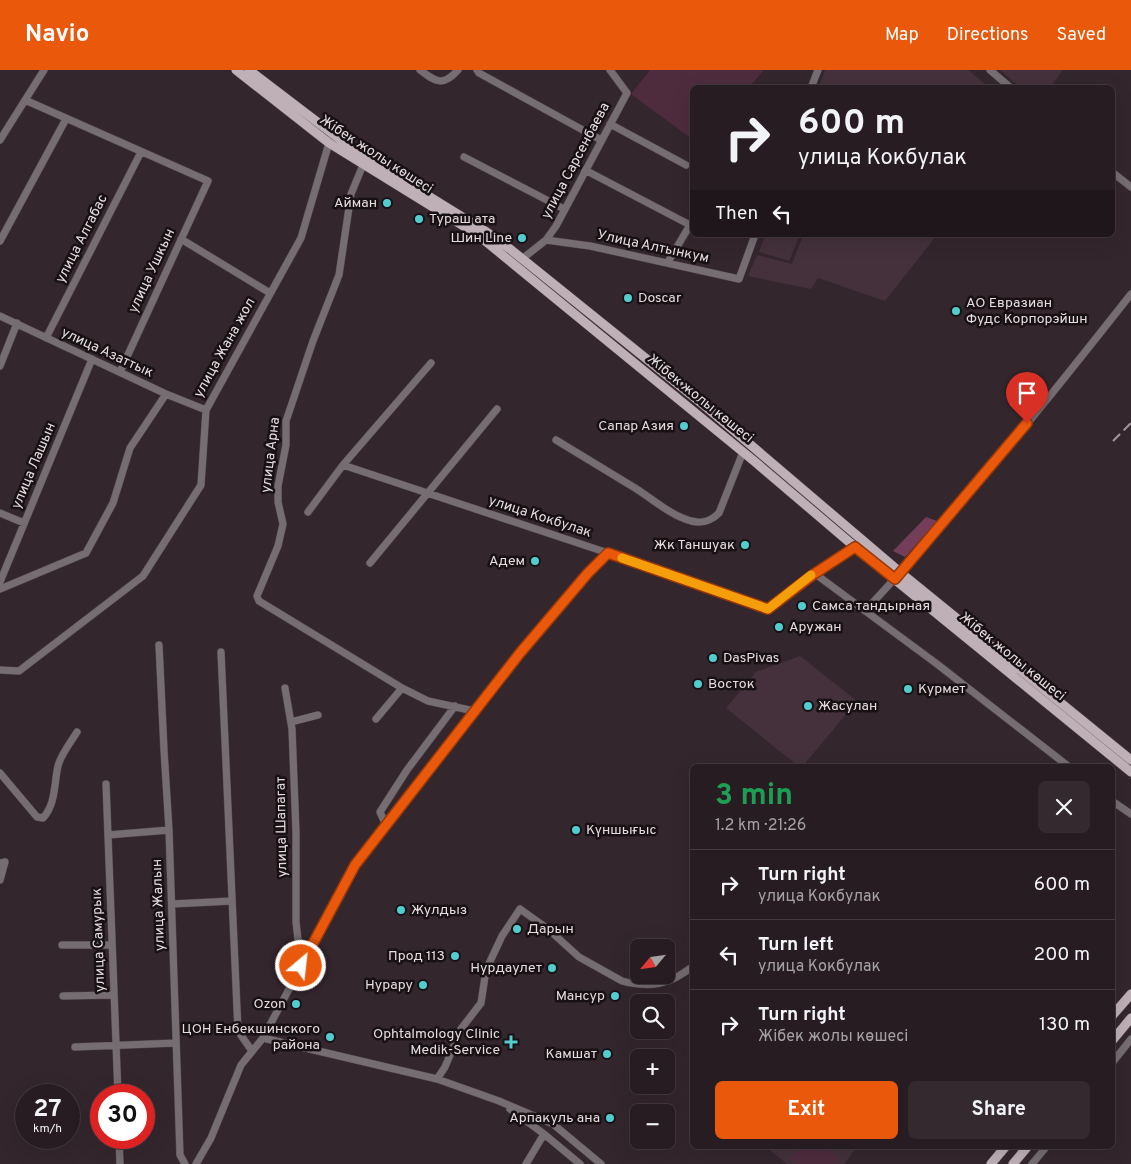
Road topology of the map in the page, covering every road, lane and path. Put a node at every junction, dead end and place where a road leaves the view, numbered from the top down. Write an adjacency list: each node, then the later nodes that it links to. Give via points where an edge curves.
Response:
1 (44, 70): 12 (street)
2 (236, 70): 18 (main road, Жібек жолы көшесі)
3 (420, 70): 4 (street, via 440,81 450,79)
4 (458, 70)
5 (610, 70): 14 (street, улица Сарсенбаева, via 627,93)
6 (818, 70): 10 (street)
7 (990, 70): 11 (street)
8 (251, 71): 15 (main road, Жібек жолы көшесі)
9 (478, 72): 17 (street)
10 (813, 85)
11 (1008, 85)
12 (25, 100): 13 (street); 16 (street)
13 (66, 119): 19 (street); 30 (street)
14 (610, 124): 17 (street, улица Сарсенбаева); 22 (street)
15 (333, 134): 18 (street, улица Жана жол); 31 (main road, Жібек жолы көшесі, via 485,231)
16 (0, 140)
17 (601, 140): 23 (street, улица Сарсенбаева)
18 (329, 144): 21 (main road, Жібек жолы көшесі); 33 (street, улица Жана жол, via 301,238)
19 (141, 152): 28 (street, улица Ушкын, via 208,181); 37 (street, улица Алгабас)
20 (464, 157): 26 (street)
21 (363, 165): 46 (main road, Жібек жолы көшесі, via 478,235); 64 (street, улица Арна, via 352,194 339,275 286,421 286,445 278,486 283,524 278,546 257,596 259,601)
22 (686, 165)
23 (585, 170): 26 (street, улица Сарсенбаева); 32 (street, via 690,225)
24 (1115, 174): 25 (street)
25 (1131, 187)
26 (564, 209): 29 (street, улица Сарсенбаева)
27 (755, 237): 32 (street, Улица Алтынкум, via 739,278)
28 (181, 239): 33 (street); 41 (street, улица Ушкын)
29 (546, 240): 31 (street); 32 (street, Улица Алтынкум)
30 (0, 241)
31 (522, 259): 56 (main road, Жібек жолы көшесі, via 705,406)
32 (668, 262)
33 (270, 293): 43 (street, улица Жана жол)
34 (1131, 294): 56 (street, via 990,469)
35 (0, 316): 36 (street, улица Азаттык)
36 (17, 323): 37 (street, улица Азаттык); 40 (street)
37 (46, 338): 38 (street, улица Азаттык)
38 (92, 359): 41 (street, улица Азаттык); 51 (street, улица Лашын)
39 (431, 363): 47 (street)
40 (0, 366)
41 (120, 372): 42 (street, улица Азаттык)
42 (166, 394): 43 (street, улица Азаттык); 58 (street, via 130,448 114,503 86,553)
43 (206, 410): 62 (street, улица Жана жол, via 201,485 143,576 19,671)
44 (496, 410): 48 (street)
45 (556, 440): 46 (street, via 662,508 692,521 705,522 719,513)
46 (743, 452): 52 (main road, Жібек жолы көшесі)
47 (343, 465): 48 (street, улица Кокбулак); 49 (street)
48 (428, 494): 53 (street, улица Кокбулак); 54 (street)
49 (308, 512)
50 (0, 513): 51 (street)
51 (24, 523): 57 (street, улица Лашын)
52 (855, 547): 55 (street, улица Кокбулак); 56 (main road, Жібек жолы көшесі)
53 (608, 553): 55 (street, улица Кокбулак, via 768,609); 66 (street, via 520,653)
54 (370, 563)
55 (814, 574): 59 (street)
56 (898, 576): 59 (street); 71 (main road, Жібек жолы көшесі); 73 (main road, Жібек жолы көшесі)
57 (0, 582)
58 (0, 589)
59 (865, 611): 72 (street)
60 (159, 645): 79 (street, улица Жалын)
61 (221, 652): 83 (street)
62 (0, 670)
63 (285, 688): 69 (street, улица Шапагат)
64 (402, 688): 65 (street, улица Арна, via 428,701); 68 (street)
65 (455, 706): 66 (street, улица Арна); 78 (street, via 380,812)
66 (474, 712): 78 (street)
67 (318, 716): 69 (street)
68 (376, 718)
69 (291, 722): 87 (street, улица Шапагат, via 296,922)
70 (77, 732): 74 (street, via 58,764 53,796 43,818 37,817)
71 (1131, 760)
72 (1065, 764)
73 (1131, 772)
74 (0, 773)
75 (106, 784): 80 (street, улица Самурык)
76 (1115, 803): 77 (street)
77 (1131, 814)
78 (386, 825): 87 (street, via 355,865)
79 (169, 830): 80 (street); 84 (street, улица Жалын)
80 (108, 835): 86 (street, улица Самурык)
81 (0, 863): 82 (street, via 5,862)
82 (0, 880)
83 (232, 901): 84 (street); 100 (street, via 238,1031)
84 (172, 904): 97 (street, улица Жалын)
85 (62, 945): 86 (street)
86 (112, 945): 90 (street, улица Самурык)
87 (301, 966): 95 (street)
88 (690, 968): 102 (street, via 667,982 622,981 579,957 520,909 502,936 486,970 481,1003 461,1029)
89 (1131, 994): 92 (main road)
90 (114, 995): 91 (street); 98 (street, улица Самурык)
91 (63, 996)
92 (1115, 1013)
93 (1131, 1018): 94 (main road)
94 (1115, 1037)
95 (262, 1038): 100 (street); 102 (street)
96 (1131, 1039): 101 (street)
97 (176, 1043): 98 (street); 111 (street, улица Жалын, via 180,1155)
98 (116, 1045): 99 (street); 103 (street, улица Самурык)
99 (75, 1047)
100 (252, 1051): 112 (street, via 241,1065 211,1138)
101 (1115, 1059)
102 (437, 1079): 104 (street)
103 (118, 1084)
104 (499, 1101): 105 (street); 115 (street, via 553,1124)
105 (544, 1134): 113 (street); 114 (street)
106 (119, 1149): 110 (street)
107 (1004, 1149): 116 (main road)
108 (1026, 1149): 117 (main road)
109 (1044, 1149): 118 (street)
110 (120, 1164)
111 (185, 1164)
112 (196, 1164)
113 (526, 1164)
114 (580, 1164)
115 (601, 1164)
116 (991, 1164)
117 (1014, 1164)
118 (1032, 1164)

